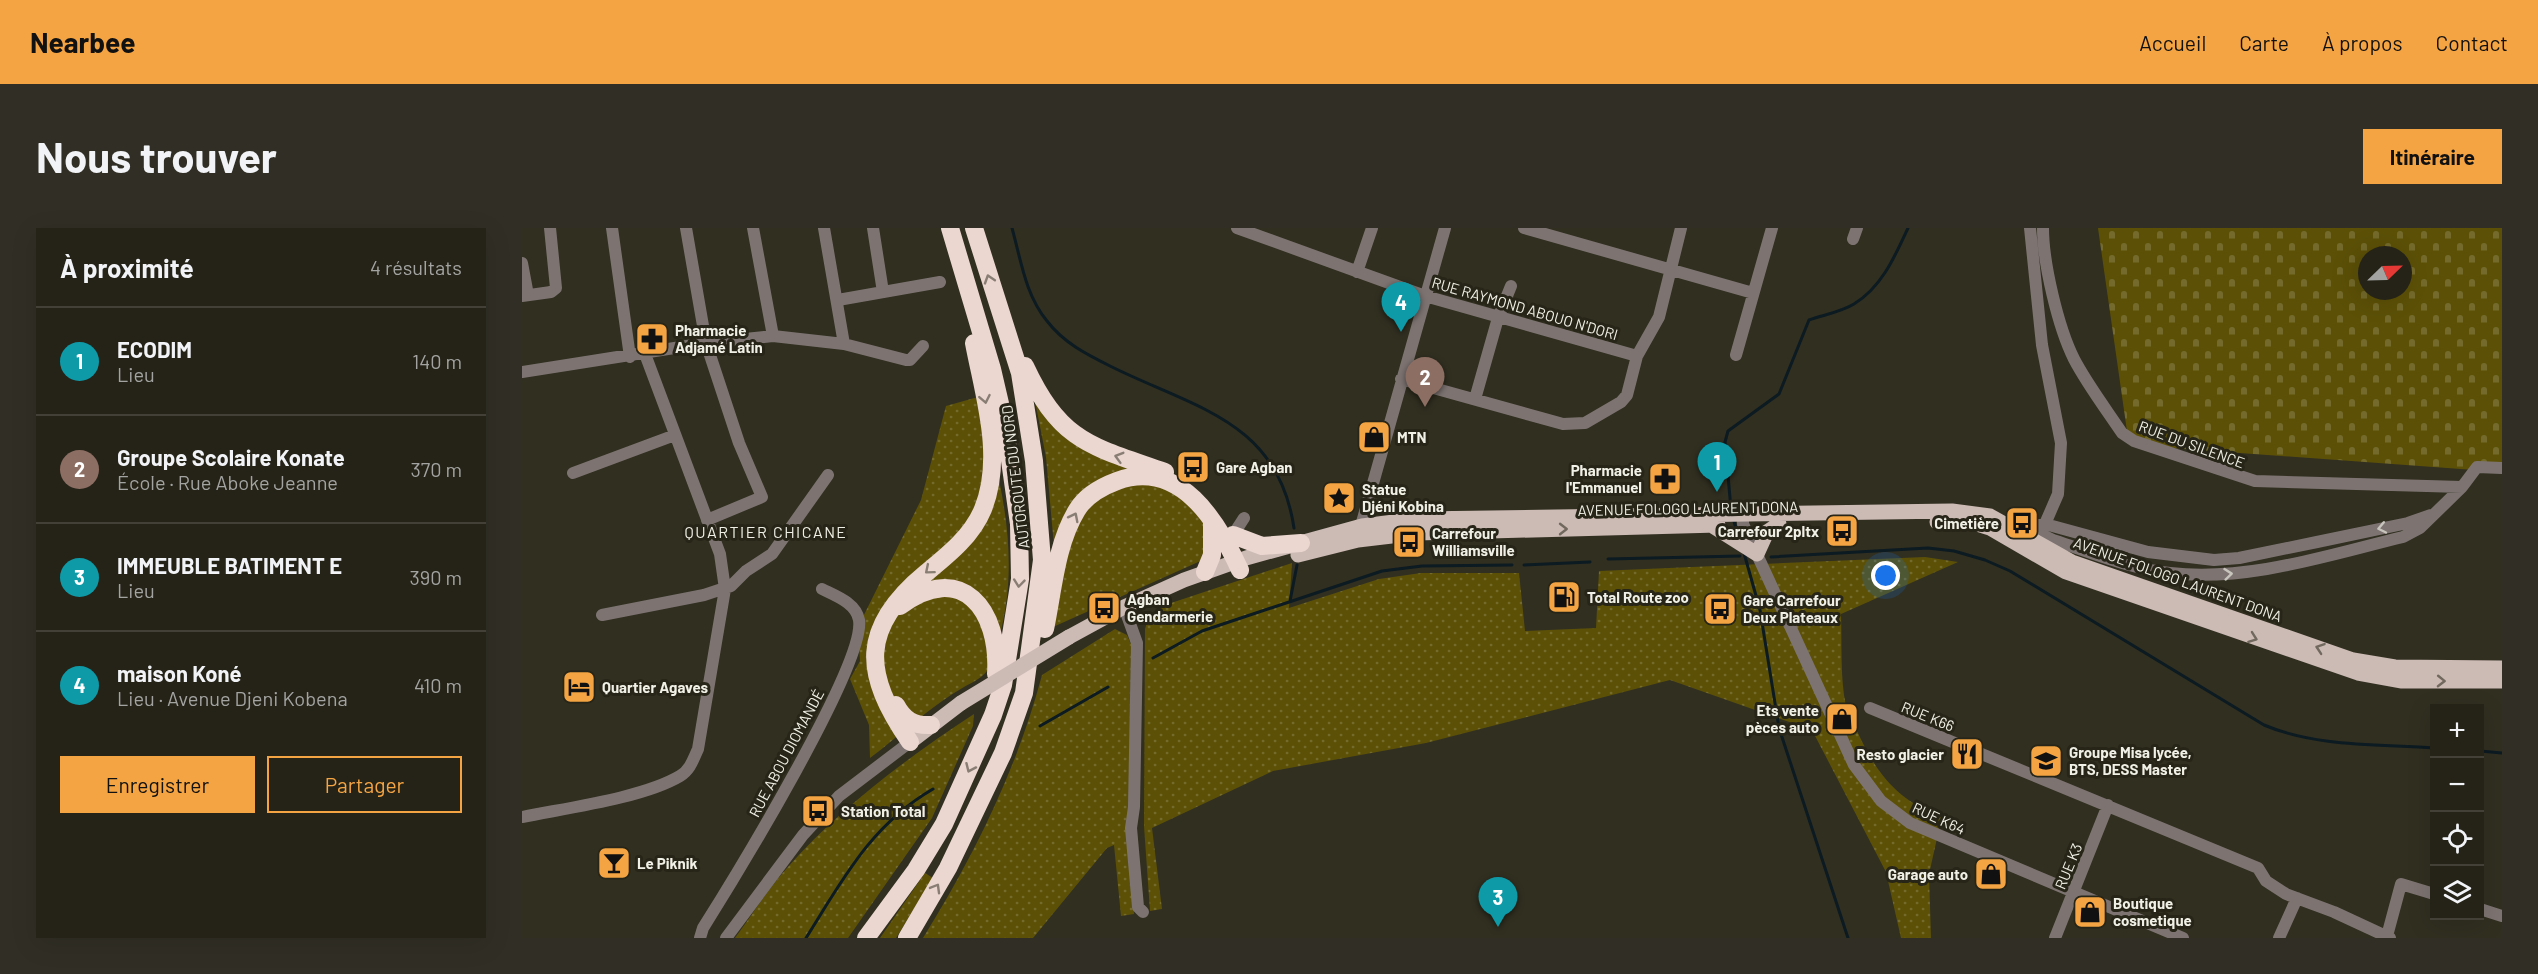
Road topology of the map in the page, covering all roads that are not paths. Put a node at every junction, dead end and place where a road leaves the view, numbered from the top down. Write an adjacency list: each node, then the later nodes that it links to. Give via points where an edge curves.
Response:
1 (550, 228): 24 (street, via 556,288)
2 (612, 228): 37 (street)
3 (686, 228): 31 (street)
4 (753, 228): 30 (street)
5 (824, 228): 26 (street)
6 (873, 228): 22 (street)
7 (950, 228): 27 (highway, AUTOROUTE DU NORD)
8 (974, 228): 29 (highway, AUTOROUTE DU NORD, one-way to 8)
9 (1240, 228): 18 (street, RUE RAYMOND ABOUO N'DORI)
10 (1372, 228): 18 (street)
11 (1445, 228): 25 (street)
12 (1524, 228): 19 (street)
13 (1681, 228): 19 (street)
14 (1772, 228): 23 (street)
15 (2030, 228): 52 (street, via 2042,345 2061,443 2058,494)
16 (2043, 228): 45 (street, RUE DU SILENCE, via 2051,288 2073,358 2122,433 2130,439 2255,481)
17 (522, 263): 24 (street)
18 (1357, 272): 25 (street, RUE RAYMOND ABOUO N'DORI)
19 (1671, 272): 23 (street); 36 (street, via 1659,317)
20 (940, 282): 22 (street)
21 (1511, 286): 28 (street)
22 (884, 292): 26 (street)
23 (1753, 293): 35 (street)
24 (525, 295)
25 (1425, 296): 28 (street, RUE RAYMOND ABOUO N'DORI); 39 (street)
26 (838, 300): 32 (street)
27 (970, 300): 70 (highway, AUTOROUTE DU NORD, one-way to 70, via 1005,424 1019,524 1020,579 1004,685); 71 (highway, one-way to 71, via 972,334 990,426 991,484 983,511 967,536 909,587 883,618 876,665 883,697)
28 (1498, 318): 36 (street, RUE RAYMOND ABOUO N'DORI); 40 (street)
29 (1006, 330): 57 (highway, one-way to 29, via 1197,490 1181,478 1091,446 1063,427 1040,397); 68 (highway, AUTOROUTE DU NORD, via 1020,373 1034,461 1042,560)
30 (773, 336): 31 (street); 32 (street)
31 (706, 343): 34 (street); 49 (street, via 762,498)
32 (844, 344): 33 (street, via 906,360)
33 (922, 346)
34 (645, 354): 37 (street); 41 (street)
35 (1736, 355)
36 (1637, 356): 40 (street, via 1627,395 1586,423 1563,424)
37 (630, 357): 38 (street)
38 (522, 372)
39 (1401, 379): 40 (street); 56 (street)
40 (1475, 399)
41 (675, 435): 43 (street); 49 (street)
42 (2502, 468): 45 (street, via 2477,467)
43 (573, 473)
44 (828, 475): 62 (street, via 772,554)
45 (2462, 487): 46 (street)
46 (2438, 512): 52 (street, one-way to 52, via 2399,525 2214,560 2148,552); 54 (street, one-way to 46, via 2055,541 2147,569 2216,575 2293,563 2403,537)
47 (1244, 518): 57 (street)
48 (1743, 519): 51 (main road, AVENUE FOLOGO LAURENT DONA); 53 (main road, AVENUE FOLOGO LAURENT DONA); 55 (main road, AVENUE FOLOGO LAURENT DONA, via 1952,511 1990,516); 56 (main road, AVENUE FOLOGO LAURENT DONA, via 1418,519); 59 (street, RUE K64)
49 (707, 520): 62 (street, via 720,554)
50 (1212, 521): 60 (highway); 61 (highway, via 1212,555); 68 (highway, one-way to 50, via 1036,671 1066,533 1088,497 1124,478 1155,477 1184,489)
51 (1779, 524): 55 (main road, AVENUE FOLOGO LAURENT DONA, via 1952,521); 59 (main road, via 1767,532)
52 (2045, 524): 54 (street)
53 (1711, 525): 56 (main road, AVENUE FOLOGO LAURENT DONA, one-way to 53); 59 (main road)
54 (2027, 528): 55 (street)
55 (2008, 530): 66 (main road, AVENUE FOLOGO LAURENT DONA, one-way to 55, via 2395,667 2354,660 2072,562); 67 (main road, AVENUE FOLOGO LAURENT DONA, one-way to 67, via 2066,572 2358,673 2402,681)
56 (1360, 533): 58 (main road, AVENUE FOLOGO LAURENT DONA); 60 (main road, AVENUE FOLOGO LAURENT DONA)
57 (1233, 535): 58 (highway, via 1262,546); 60 (highway)
58 (1301, 543): 60 (main road, AVENUE FOLOGO LAURENT DONA)
59 (1757, 554): 76 (street, RUE K64, via 1854,765 1881,801 1910,823)
60 (1243, 564): 61 (main road, AVENUE FOLOGO LAURENT DONA); 64 (main road, AVENUE FOLOGO LAURENT DONA)
61 (1205, 572): 64 (main road, AVENUE FOLOGO LAURENT DONA)
62 (725, 589): 65 (street); 75 (street, via 698,750 691,765 681,775 661,784 606,800)
63 (822, 589): 82 (street, RUE ABOU DIOMANDÉ, via 856,612 859,622 852,656 751,850)
64 (1125, 611): 72 (main road, AVENUE FOLOGO LAURENT DONA, bridge, via 1069,637 961,703); 74 (street, via 1137,643)
65 (602, 615)
66 (2502, 668)
67 (2502, 681)
68 (1024, 693): 85 (highway, AUTOROUTE DU NORD, one-way to 68, via 948,868 1000,759)
69 (1870, 708): 73 (street, RUE K66)
70 (993, 714): 71 (highway, via 997,660 990,621 973,598 941,590 912,597 889,622 884,653 886,674); 84 (highway, AUTOROUTE DU NORD, one-way to 84, via 944,824)
71 (900, 720): 72 (highway); 72 (highway, via 916,725)
72 (915, 738): 83 (street, AVENUE FOLOGO LAURENT DONA, via 839,796 802,835)
73 (2108, 805): 76 (street, RUE K3); 78 (street, RUE K66, via 2258,868 2266,881)
74 (1134, 807): 74 (street, via 1133,864 1138,907 1143,912)
75 (523, 813)
76 (2074, 892): 86 (street, RUE K3); 87 (street, RUE K64)
77 (2430, 893): 81 (street, via 2402,884)
78 (2297, 898): 81 (street, RUE K66); 88 (street)
79 (2484, 910): 80 (street)
80 (2502, 916)
81 (2388, 937)
82 (700, 938)
83 (726, 938)
84 (866, 938)
85 (907, 938)
86 (2055, 938)
87 (2183, 938)
88 (2279, 938)

